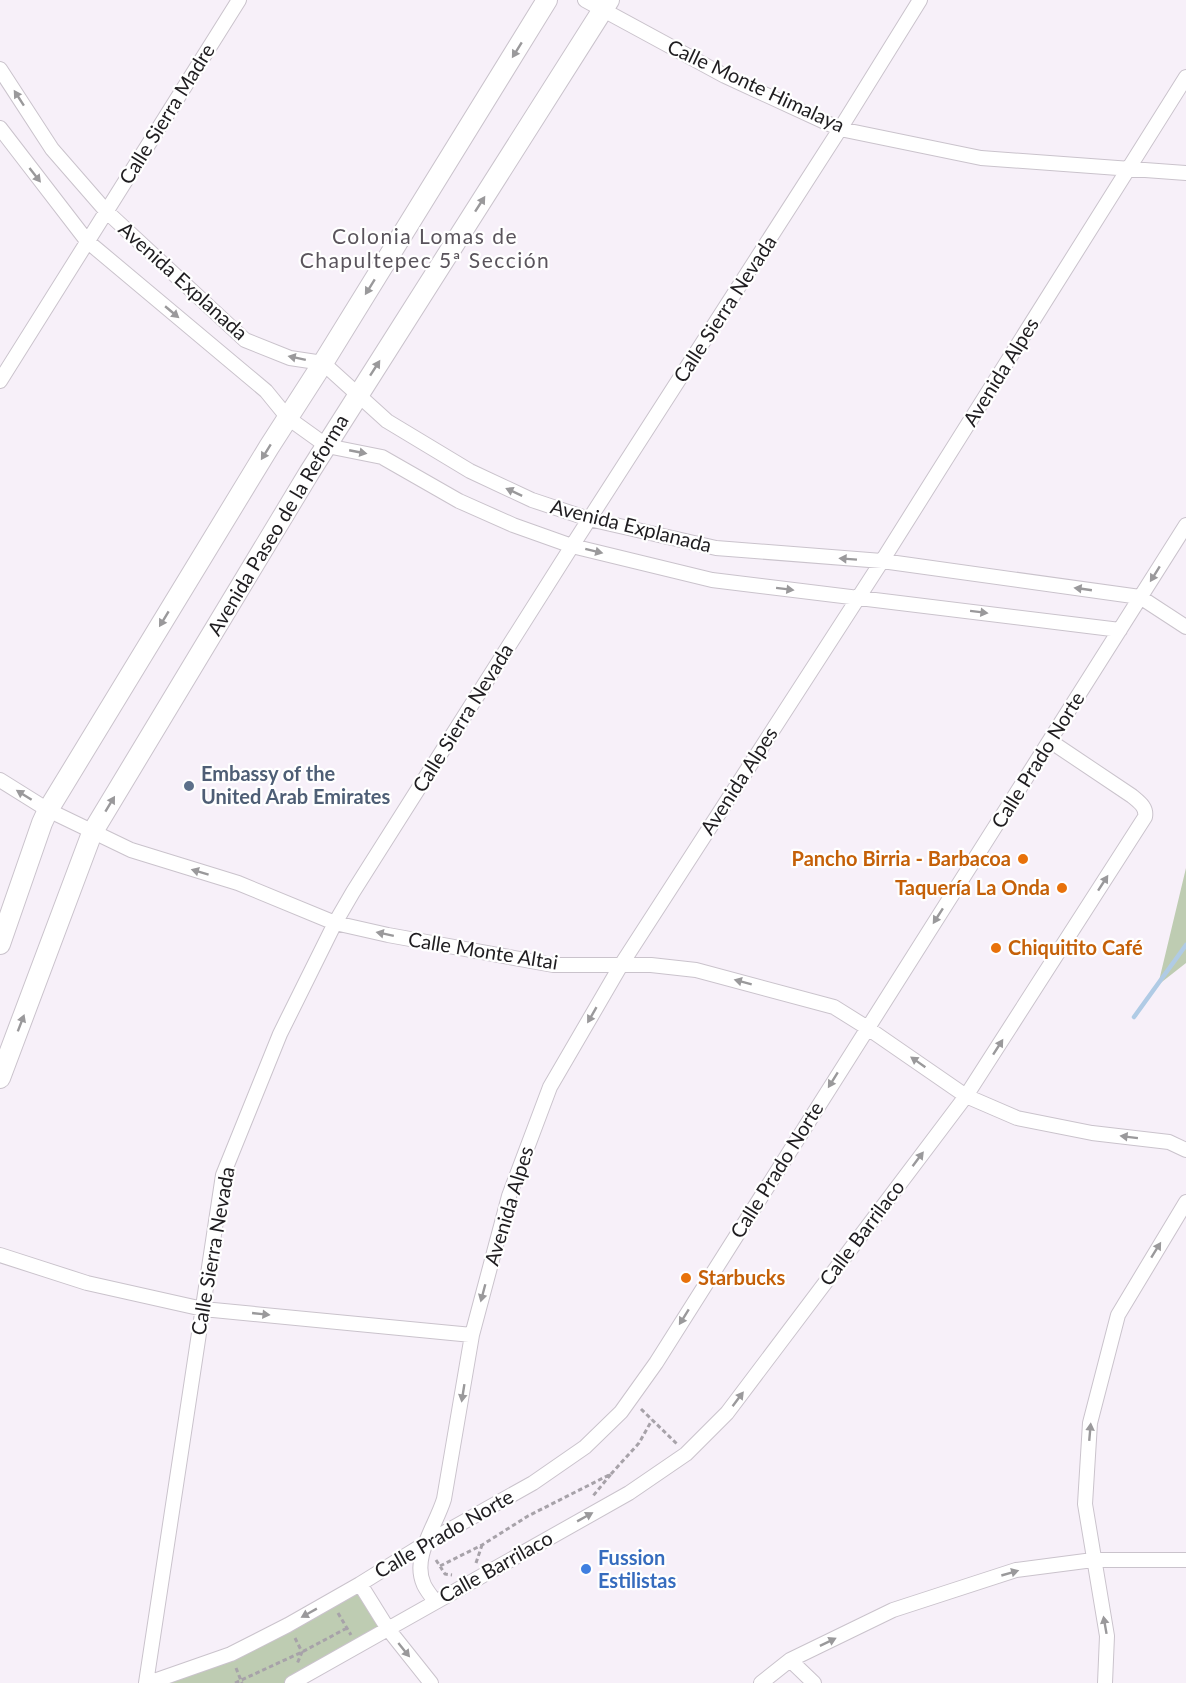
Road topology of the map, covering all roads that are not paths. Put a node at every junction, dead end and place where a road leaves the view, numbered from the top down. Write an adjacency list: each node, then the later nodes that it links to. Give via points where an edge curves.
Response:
1 (239, 0): 12 (street, Calle Sierra Madre)
2 (547, 0): 14 (main road, one-way to 14)
3 (585, 0): 5 (street, Calle Monte Himalaya)
4 (920, 0): 9 (street, Calle Sierra Nevada)
5 (606, 5): 9 (street, Calle Monte Himalaya, via 725,76); 16 (main road, Avenida Paseo de la Reforma, one-way to 5)
6 (0, 69): 12 (street, Avenida Explanada, one-way to 6, via 52,148)
7 (1186, 77): 10 (street, Avenida Alpes)
8 (0, 128): 13 (street, Avenida Explanada, one-way to 13)
9 (840, 129): 10 (street, Calle Monte Himalaya, via 981,158); 19 (street, Calle Sierra Nevada)
10 (1130, 169): 11 (street, Calle Monte Himalaya); 22 (street, Avenida Alpes)
11 (1186, 173)
12 (106, 211): 13 (street, Calle Sierra Madre); 14 (street, Avenida Explanada, one-way to 12, via 290,358 244,340)
13 (87, 241): 15 (street, Calle Sierra Madre); 17 (street, Avenida Explanada, one-way to 17, via 266,391)
14 (323, 363): 16 (street, Avenida Explanada); 17 (main road)
15 (0, 381)
16 (358, 394): 18 (main road, Avenida Paseo de la Reforma); 19 (street, Avenida Explanada, one-way to 16, via 532,500 470,471 387,421)
17 (288, 418): 18 (street, Avenida Explanada); 29 (main road, one-way to 29)
18 (327, 446): 21 (street, Avenida Explanada, one-way to 21, via 382,457 459,501); 30 (main road, Avenida Paseo de la Reforma, one-way to 18)
19 (590, 519): 21 (street, Calle Sierra Nevada); 22 (street, Avenida Explanada, one-way to 19, via 716,548)
20 (1186, 525): 24 (street, Calle Prado Norte, one-way to 24)
21 (572, 546): 23 (street, Avenida Explanada, one-way to 23, via 712,580); 31 (street, Calle Sierra Nevada)
22 (882, 561): 23 (street, Avenida Alpes); 24 (street, Avenida Explanada, one-way to 22)
23 (857, 597): 26 (street, Avenida Explanada, one-way to 26); 33 (street, Avenida Alpes)
24 (1140, 597): 25 (street); 26 (street, Calle Prado Norte)
25 (1186, 627)
26 (1120, 630): 27 (street, Calle Prado Norte)
27 (1050, 741): 34 (street, Calle Prado Norte, one-way to 34); 36 (street, Calle Barrilaco, one-way to 27, via 1145,817 1143,806 1132,796)
28 (0, 780): 29 (street, Calle Monte Altai, one-way to 28)
29 (48, 810): 30 (street, Calle Monte Altai); 32 (main road)
30 (92, 833): 31 (street, Calle Monte Altai, one-way to 30); 35 (main road, Avenida Paseo de la Reforma, one-way to 30)
31 (335, 923): 33 (street, Calle Monte Altai, one-way to 31, via 552,965); 40 (street, Calle Sierra Nevada, via 280,1034 222,1175)
32 (0, 944)
33 (621, 965): 34 (street, Calle Monte Altai, one-way to 33, via 834,1007 696,970); 41 (street, Avenida Alpes, one-way to 41, via 550,1087 509,1196)
34 (866, 1027): 36 (street, Calle Monte Altai, one-way to 34); 42 (street, Calle Prado Norte, one-way to 42, via 656,1363 621,1412 585,1448 533,1483)
35 (0, 1078)
36 (966, 1096): 37 (street, Calle Monte Altai, one-way to 36, via 1169,1142 1092,1133 1017,1118); 46 (street, Calle Barrilaco, one-way to 36, via 629,1493 686,1454 727,1413)
37 (1186, 1150)
38 (1186, 1202): 43 (street, one-way to 38, via 1084,1504 1090,1423 1118,1315)
39 (0, 1255): 40 (street, via 87,1283)
40 (202, 1309): 41 (street, one-way to 41); 50 (street, Calle Sierra Nevada)
41 (472, 1335): 42 (street, Avenida Alpes, one-way to 42, via 444,1499)
42 (426, 1543): 45 (street, Calle Prado Norte); 46 (street, Avenida Alpes, via 419,1559 420,1572)
43 (1093, 1560): 44 (street); 48 (street, one-way to 43, via 893,1610 1016,1570); 54 (street, one-way to 43, via 1107,1636)
44 (1186, 1560)
45 (360, 1584): 47 (street); 50 (street, Calle Prado Norte, one-way to 50, via 231,1654)
46 (435, 1601): 47 (street, Calle Barrilaco)
47 (388, 1629): 49 (street); 51 (street, one-way to 51)
48 (790, 1660): 52 (street); 53 (street)
49 (293, 1678)
50 (147, 1683)
51 (431, 1683)
52 (761, 1683)
53 (814, 1683)
54 (1105, 1683)

